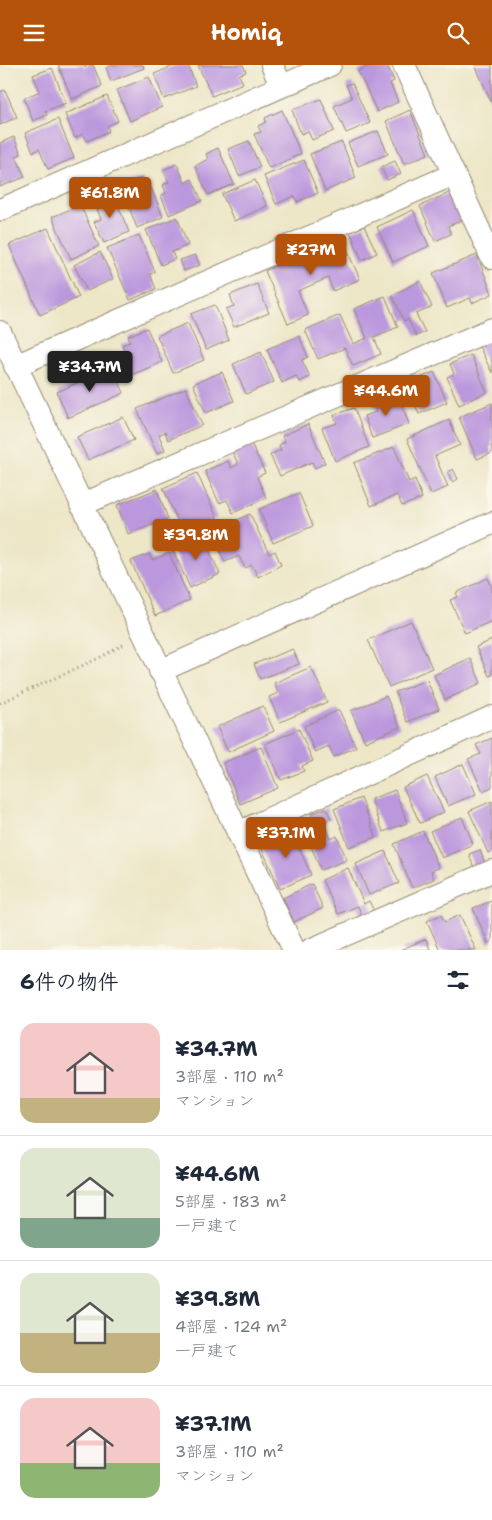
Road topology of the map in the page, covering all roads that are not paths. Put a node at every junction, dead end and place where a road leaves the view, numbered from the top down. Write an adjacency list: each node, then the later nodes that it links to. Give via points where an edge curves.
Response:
1 (272, 65): 4 (street)
2 (330, 65): 4 (street)
3 (404, 65): 5 (street)
4 (281, 86): 6 (street)
5 (454, 174): 7 (street); 10 (street)
6 (0, 209)
7 (492, 258)
8 (492, 329): 11 (street)
9 (0, 333): 10 (street)
10 (15, 366): 11 (street)
11 (81, 505): 13 (street)
12 (492, 523): 13 (street)
13 (160, 671): 15 (street)
14 (492, 717): 15 (street)
15 (238, 833): 17 (street)
16 (492, 871): 18 (street)
17 (294, 950)
18 (310, 950)

